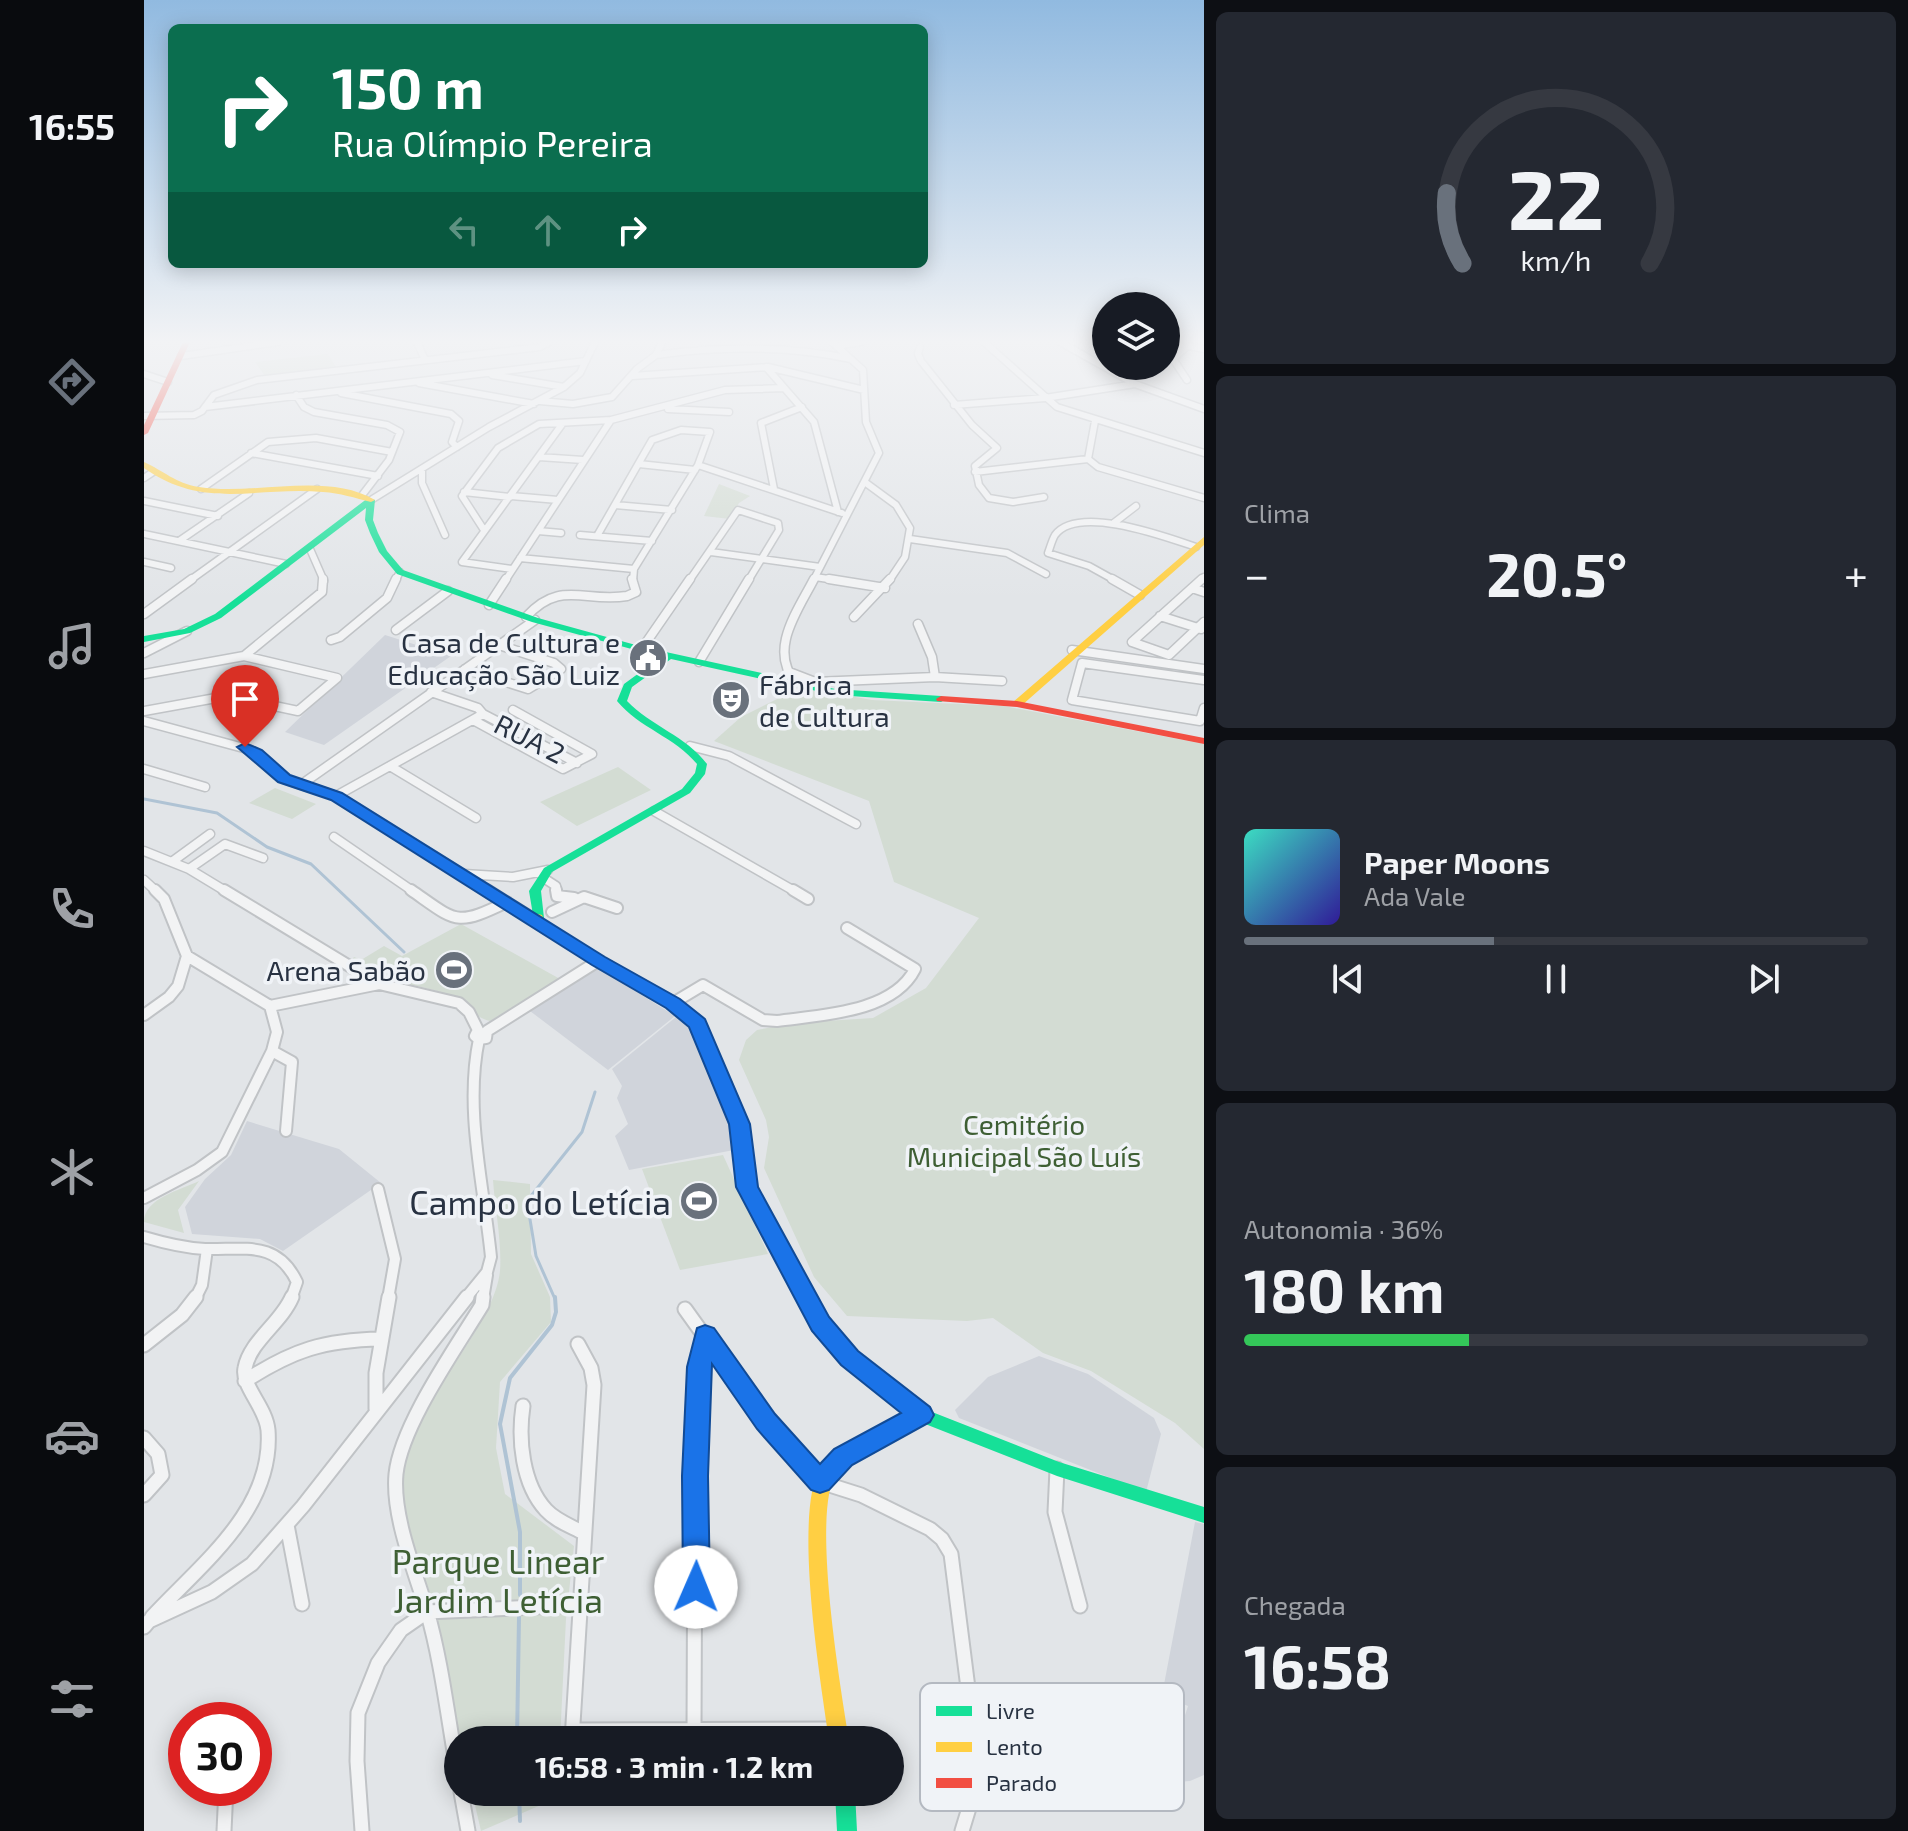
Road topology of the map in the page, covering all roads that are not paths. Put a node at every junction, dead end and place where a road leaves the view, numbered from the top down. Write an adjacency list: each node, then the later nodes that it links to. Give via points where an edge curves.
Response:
1 (390, 427): 14 (street, via 401,435)
2 (457, 427): 13 (street, via 452,442)
3 (492, 427): 13 (street)
4 (534, 427): 30 (street, via 492,455)
5 (560, 427): 17 (street)
6 (606, 427): 19 (street)
7 (762, 427): 29 (street)
8 (816, 427): 41 (street)
9 (868, 427): 26 (street, via 879,453)
10 (976, 427): 24 (street, via 997,448 975,466)
11 (1094, 427): 18 (street)
12 (1117, 427): 16 (street)
13 (457, 447): 22 (street)
14 (392, 452): 15 (street, via 305,438 268,442); 25 (street)
15 (251, 453): 25 (street); 27 (street)
16 (1204, 453)
17 (539, 457): 19 (street); 33 (street)
18 (1088, 459): 24 (street); 35 (street, via 1109,471)
19 (583, 460): 36 (street)
20 (639, 464): 21 (street); 21 (street, via 656,437 690,429 711,434); 38 (street)
21 (696, 467): 29 (street); 40 (street)
22 (422, 469): 32 (street); 49 (street, via 422,483)
23 (147, 471): 27 (street)
24 (975, 472): 34 (street, via 989,498 1000,502)
25 (378, 476): 32 (street)
26 (866, 483): 42 (street); 52 (street, via 902,511)
27 (201, 489): 31 (street)
28 (317, 489): 31 (street); 32 (street); 57 (street)
29 (774, 489): 41 (street)
30 (464, 492): 33 (street); 45 (street, via 463,500)
31 (249, 493): 43 (street)
32 (367, 497): 56 (street); 67 (street, via 374,533)
33 (510, 497): 36 (street); 45 (street)
34 (1044, 497)
35 (1204, 498)
36 (558, 500): 46 (street)
37 (144, 501): 43 (street)
38 (615, 505): 40 (street); 51 (street)
39 (1136, 506): 44 (street)
40 (672, 510): 54 (street)
41 (838, 512): 42 (street)
42 (848, 515): 63 (street)
43 (218, 516): 53 (street)
44 (1115, 522): 55 (street); 75 (street, via 1063,529 1048,553 1089,566)
45 (484, 530): 65 (street, via 462,562)
46 (538, 531): 47 (street); 59 (street)
47 (561, 533)
48 (144, 534): 53 (street)
49 (445, 535)
50 (580, 535): 51 (street)
51 (597, 536): 54 (street)
52 (910, 539): 68 (street, via 1007,553); 71 (street, via 900,568)
53 (179, 541): 57 (street)
54 (652, 541): 66 (street)
55 (1200, 544): 75 (street)
56 (310, 549): 62 (street); 93 (street, via 324,581 322,592)
57 (231, 552): 62 (street); 77 (street)
58 (711, 552): 60 (street); 60 (street, via 738,510 780,525); 90 (street)
59 (520, 558): 65 (street); 66 (street)
60 (762, 558): 63 (street); 95 (street)
61 (144, 562): 64 (street)
62 (286, 564): 86 (street, via 218,616)
63 (820, 567): 69 (street)
64 (171, 568)
65 (512, 569): 78 (street)
66 (634, 569): 82 (street, via 634,595 555,595)
67 (400, 572): 73 (street); 88 (street, via 387,598)
68 (1046, 574)
69 (815, 577): 71 (street); 98 (street, via 784,637)
70 (1204, 577): 72 (street)
71 (885, 588): 81 (street)
72 (1192, 588): 74 (street); 80 (street)
73 (448, 591): 78 (street); 85 (street)
74 (1204, 592)
75 (1140, 595): 91 (street)
76 (144, 602): 77 (street)
77 (158, 602): 79 (street)
78 (489, 605): 82 (street)
79 (144, 614)
80 (1160, 616): 84 (street); 84 (street, via 1132,642 1169,655)
81 (854, 617)
82 (530, 618): 89 (street); 90 (street)
83 (918, 624): 101 (street)
84 (1202, 627)
85 (396, 630)
86 (187, 631): 87 (street); 92 (street)
87 (144, 639)
88 (331, 640)
89 (499, 645): 96 (street); 96 (street, via 561,669 528,689)
90 (641, 650): 94 (street)
91 (1072, 650): 97 (street); 106 (street)
92 (144, 653)
93 (244, 656): 99 (street); 109 (street, via 336,680 298,711 227,696)
94 (669, 656): 95 (street); 114 (street, via 628,686 622,701 639,719)
95 (699, 662): 100 (street)
96 (465, 669): 105 (street)
97 (1204, 669)
98 (786, 671): 100 (street); 101 (street, via 821,682); 104 (street)
99 (144, 674)
100 (770, 677): 104 (street)
101 (935, 677): 103 (street)
102 (1203, 680): 107 (street, via 1082,663 1072,700 1199,721)
103 (1002, 681)
104 (796, 683): 106 (street, via 854,695)
105 (431, 692): 110 (street, RUA 2); 118 (street)
106 (1017, 704): 113 (street)
107 (1204, 708)
108 (513, 710): 115 (street, RUA 2, via 591,753)
109 (144, 711)
110 (483, 714): 111 (street); 115 (street, RUA 2)
111 (473, 720): 115 (street, via 561,768); 116 (street)
112 (144, 721): 118 (street, via 251,750 278,775)
113 (1204, 741)
114 (690, 746): 121 (street, via 702,764 700,774 686,791); 123 (street, via 729,756)
115 (577, 763)
116 (390, 766): 120 (street); 122 (street)
117 (144, 769): 119 (street)
118 (302, 784): 120 (street)
119 (205, 787)
120 (336, 796): 131 (street)
121 (654, 811): 130 (street); 134 (street)
122 (476, 818)
123 (856, 824)
124 (210, 834): 128 (street)
125 (334, 837): 135 (street, via 452,919 471,919)
126 (144, 851): 128 (street)
127 (263, 858): 129 (street, via 225,844)
128 (173, 861): 129 (street)
129 (189, 869): 142 (street)
130 (545, 873): 131 (street); 133 (street, via 557,896); 138 (street, via 535,891)
131 (462, 874): 135 (street)
132 (144, 880): 140 (street, via 164,899)
133 (574, 898): 136 (street, via 591,895); 137 (street)
134 (808, 899)
135 (507, 902): 138 (street)
136 (617, 908)
137 (552, 912)
138 (538, 922): 141 (street)
139 (847, 928): 143 (street, via 915,969 870,1007 769,1021 703,985)
140 (187, 956): 144 (street); 145 (street, via 178,986)
141 (598, 961): 143 (street); 146 (street)
142 (379, 984): 144 (street); 146 (street, via 459,1003)
143 (673, 1003): 162 (street, via 698,1023 705,1036 740,1124 747,1187 820,1324 850,1358)
144 (270, 1006): 147 (street, via 277,1032)
145 (144, 1015)
146 (481, 1033): 153 (street, via 475,1094 491,1257)
147 (272, 1051): 148 (street, via 292,1062); 150 (street, via 222,1152)
148 (286, 1131)
149 (378, 1189): 156 (street, via 395,1259)
150 (144, 1198)
151 (144, 1237): 152 (street)
152 (207, 1249): 157 (street, via 197,1299 184,1315); 159 (street, via 251,1247 270,1252 285,1260 297,1282 283,1315 249,1359)
153 (487, 1272): 161 (street); 173 (street, via 482,1305 416,1414 396,1471 402,1521)
154 (685, 1309): 155 (street)
155 (705, 1335): 165 (street, via 766,1422); 178 (street, via 695,1476)
156 (381, 1339): 159 (street, via 314,1343); 161 (street)
157 (144, 1343)
158 (578, 1344): 169 (street, via 594,1385)
159 (245, 1381): 174 (street, via 263,1408 268,1430 263,1480 225,1540)
160 (523, 1406): 169 (street, via 522,1453 540,1503)
161 (376, 1411): 168 (street)
162 (921, 1415): 164 (street); 165 (street, via 843,1457)
163 (144, 1438): 166 (street, via 162,1460 162,1475)
164 (1057, 1469): 167 (street); 172 (street, via 1055,1512)
165 (820, 1482): 175 (street, via 861,1495 942,1539 951,1554); 179 (street, via 826,1633)
166 (144, 1495)
167 (1204, 1515)
168 (287, 1525): 170 (street); 174 (street, via 236,1577)
169 (584, 1533): 171 (street)
170 (302, 1604)
171 (578, 1605): 173 (street); 177 (street)
172 (1080, 1606)
173 (427, 1612): 176 (street); 185 (street, via 392,1641 364,1692 356,1735)
174 (146, 1624)
175 (969, 1683)
176 (449, 1726)
177 (573, 1726)
178 (694, 1726)
179 (837, 1726)
180 (225, 1806): 184 (street)
181 (464, 1806): 186 (street)
182 (846, 1806): 187 (street)
183 (968, 1811): 188 (street)
184 (224, 1831)
185 (362, 1831)
186 (468, 1831)
187 (847, 1831)
188 (962, 1831)

